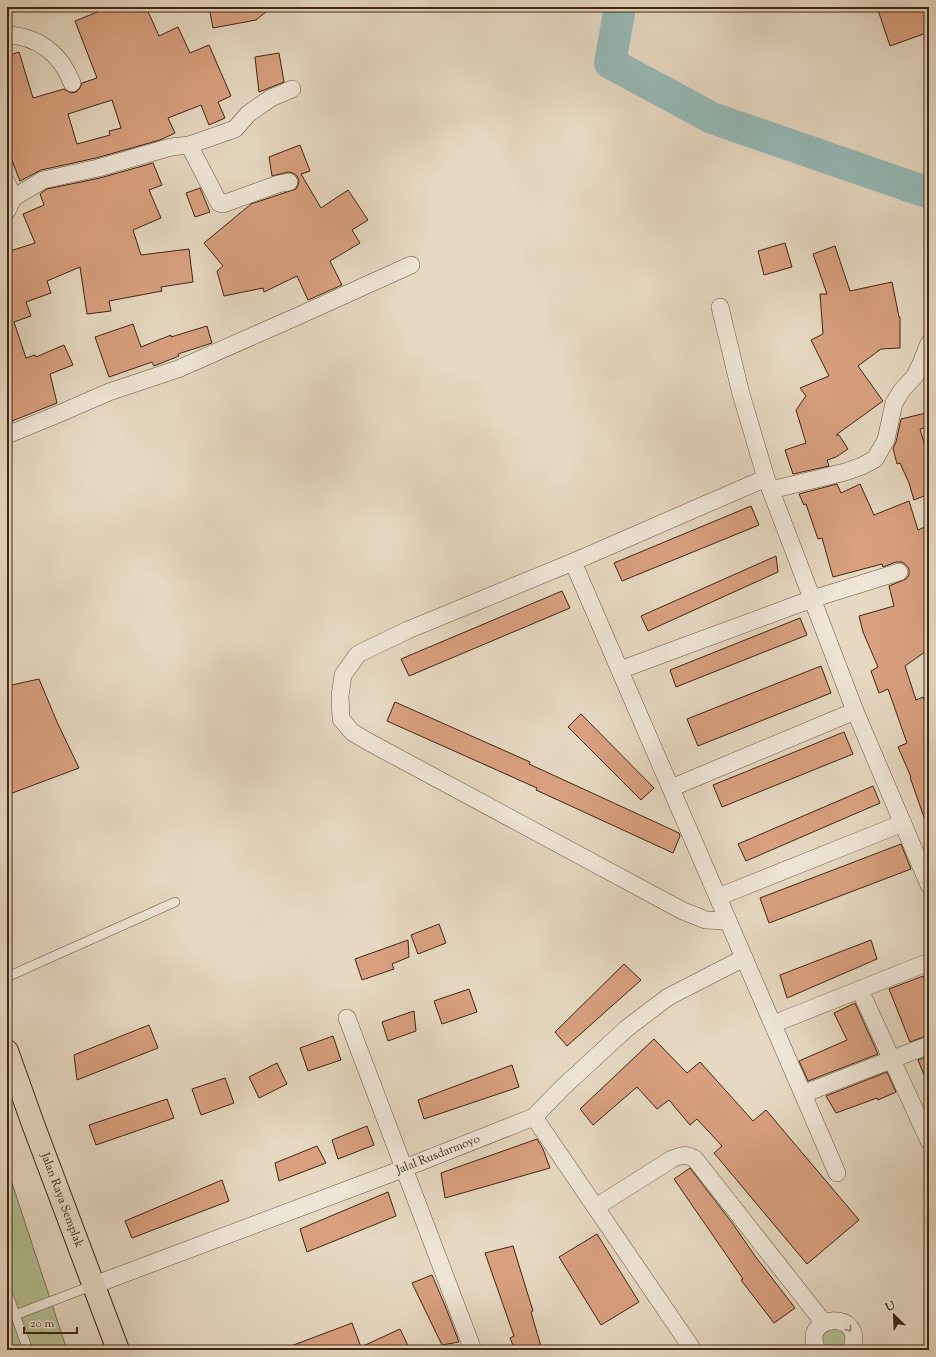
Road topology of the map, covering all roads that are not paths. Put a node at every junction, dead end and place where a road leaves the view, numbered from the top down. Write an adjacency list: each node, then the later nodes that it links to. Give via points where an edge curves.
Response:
1 (7, 35): 2 (street, via 27,38 47,47 58,58)
2 (72, 83)
3 (292, 89): 4 (street, via 271,98 248,114 235,129)
4 (189, 144): 5 (street, via 219,203 223,204); 6 (street, via 43,180)
5 (289, 182)
6 (9, 197)
7 (411, 265): 10 (street, via 178,369 109,392)
8 (720, 307): 11 (street, via 741,394)
9 (929, 343): 11 (street, via 915,376 894,403 886,440 875,459 845,472)
10 (7, 435)
11 (768, 484): 12 (street); 14 (street)
12 (573, 562): 15 (street); 23 (street, via 408,630 358,654 343,675 340,696 341,719 352,732 367,741 683,911 706,920)
13 (899, 572): 14 (street)
14 (812, 599): 15 (street); 16 (street)
15 (620, 670): 17 (street)
16 (855, 710): 17 (street); 18 (street)
17 (670, 788): 21 (street)
18 (903, 823): 19 (street); 21 (street)
19 (925, 866): 20 (street)
20 (929, 885)
21 (718, 897): 23 (street)
22 (175, 902): 26 (lane)
23 (728, 921): 24 (street)
24 (744, 958): 29 (street); 34 (street, Jalal Rusdarmoyo, via 668,997 626,1029 561,1089)
25 (929, 962): 27 (street)
26 (7, 977)
27 (860, 990): 29 (street); 32 (street)
28 (347, 1018): 36 (street)
29 (773, 1024): 33 (street)
30 (929, 1045): 32 (street)
31 (7, 1051): 39 (main road, Jalan Raya Semplak)
32 (891, 1060): 33 (street); 35 (street)
33 (803, 1094): 37 (street)
34 (534, 1118): 36 (street, Jalal Rusdarmoyo); 38 (street)
35 (929, 1141)
36 (404, 1168): 39 (street, Jalal Rusdarmoyo); 45 (street)
37 (837, 1173)
38 (596, 1207): 42 (street, via 681,1155 690,1156 695,1159); 46 (street)
39 (94, 1284): 41 (lane); 44 (main road, Jalan Raya Semplak)
40 (7, 1292): 41 (lane)
41 (15, 1315): 43 (lane)
42 (824, 1323): 47 (street, via 816,1332); 48 (street, one-way to 48, via 834,1320 849,1326 854,1336)
43 (28, 1350)
44 (118, 1350)
45 (473, 1350)
46 (693, 1350)
47 (817, 1350)
48 (851, 1350)

